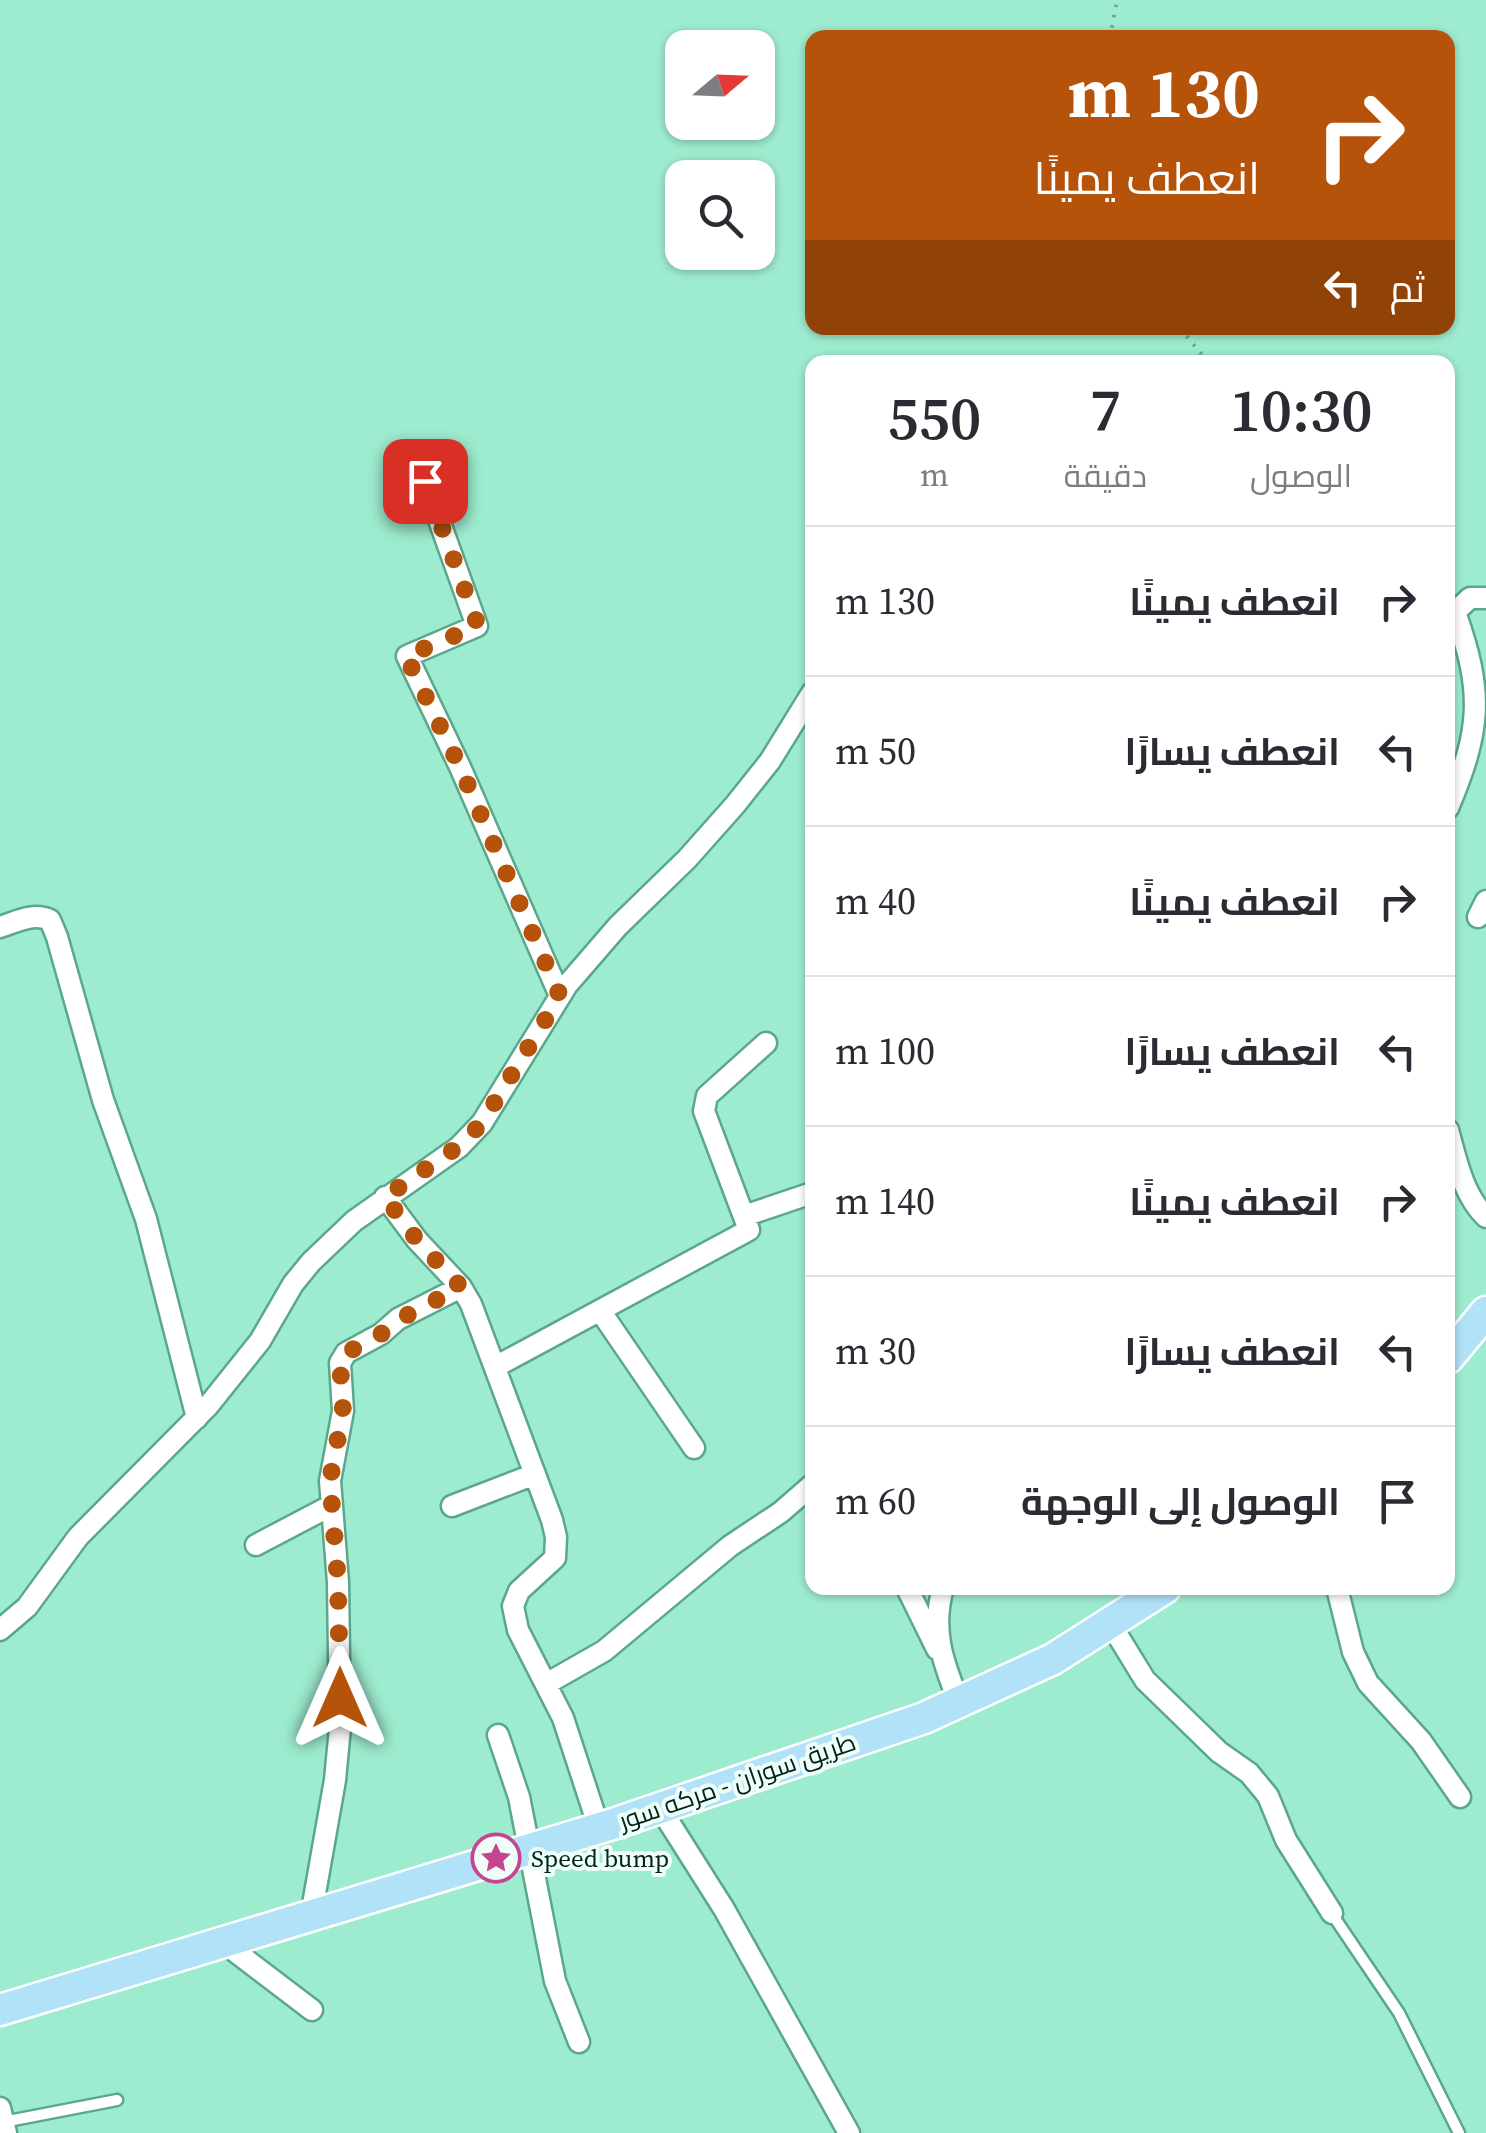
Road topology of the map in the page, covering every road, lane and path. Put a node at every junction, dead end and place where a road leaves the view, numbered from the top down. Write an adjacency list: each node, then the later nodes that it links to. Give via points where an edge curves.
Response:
1 (1116, 0): 2 (path)
2 (1113, 30)
3 (1186, 335): 4 (path)
4 (1202, 355)
5 (425, 481): 12 (street, via 478,626 406,656)
6 (1486, 598): 8 (street, via 1470,598)
7 (1455, 612): 10 (street, via 1476,683 1475,730)
8 (1455, 612)
9 (805, 704): 12 (street, via 735,805)
10 (1455, 788)
11 (0, 927): 24 (street, via 42,916 57,937 102,1100 146,1219)
12 (560, 996): 16 (street, via 482,1123)
13 (766, 1044): 17 (street, via 707,1096 704,1111)
14 (1455, 1154): 18 (street)
15 (805, 1195): 17 (street)
16 (385, 1197): 19 (street); 24 (street, via 311,1262 260,1341)
17 (744, 1216): 20 (street, via 749,1230)
18 (1486, 1217)
19 (461, 1287): 23 (street); 28 (street, via 398,1320 340,1363 343,1411 332,1458)
20 (601, 1312): 23 (street); 25 (street)
21 (1486, 1312): 22 (main road)
22 (1455, 1350)
23 (495, 1367): 26 (street)
24 (197, 1418): 36 (street, via 78,1537 27,1607)
25 (694, 1448)
26 (535, 1474): 29 (street); 38 (street, via 556,1537 554,1558 519,1591 513,1606)
27 (805, 1492): 38 (street, via 604,1650)
28 (332, 1505): 30 (street); 46 (street, via 340,1728)
29 (452, 1506)
30 (256, 1545)
31 (911, 1595): 37 (street)
32 (941, 1595): 37 (street)
33 (1154, 1595): 35 (main road, طريق سوران - مركه سور)
34 (1339, 1595): 41 (street, via 1368,1683 1414,1732)
35 (1110, 1622): 39 (main road, طريق سوران - مركه سور, via 1053,1659); 45 (street, via 1145,1680 1268,1796 1286,1840)
36 (0, 1630)
37 (939, 1652): 39 (street)
38 (546, 1684): 43 (street, via 564,1718)
39 (959, 1702): 42 (main road, طريق سوران - مركه سور)
40 (498, 1735): 44 (street)
41 (1460, 1797)
42 (660, 1808): 43 (main road, طريق سوران - مركه سور); 53 (street)
43 (599, 1828): 44 (main road, طريق سوران - مركه سور)
44 (529, 1849): 46 (main road, طريق سوران - مركه سور); 50 (street, via 555,1982)
45 (1332, 1913): 54 (lane, via 1399,2013)
46 (311, 1916): 47 (main road, طريق سوران - مركه سور)
47 (224, 1943): 48 (main road, طريق سوران - مركه سور); 49 (street)
48 (0, 2010)
49 (312, 2010)
50 (579, 2042)
51 (117, 2100): 52 (lane)
52 (3, 2121)
53 (849, 2133)
54 (1459, 2133)

